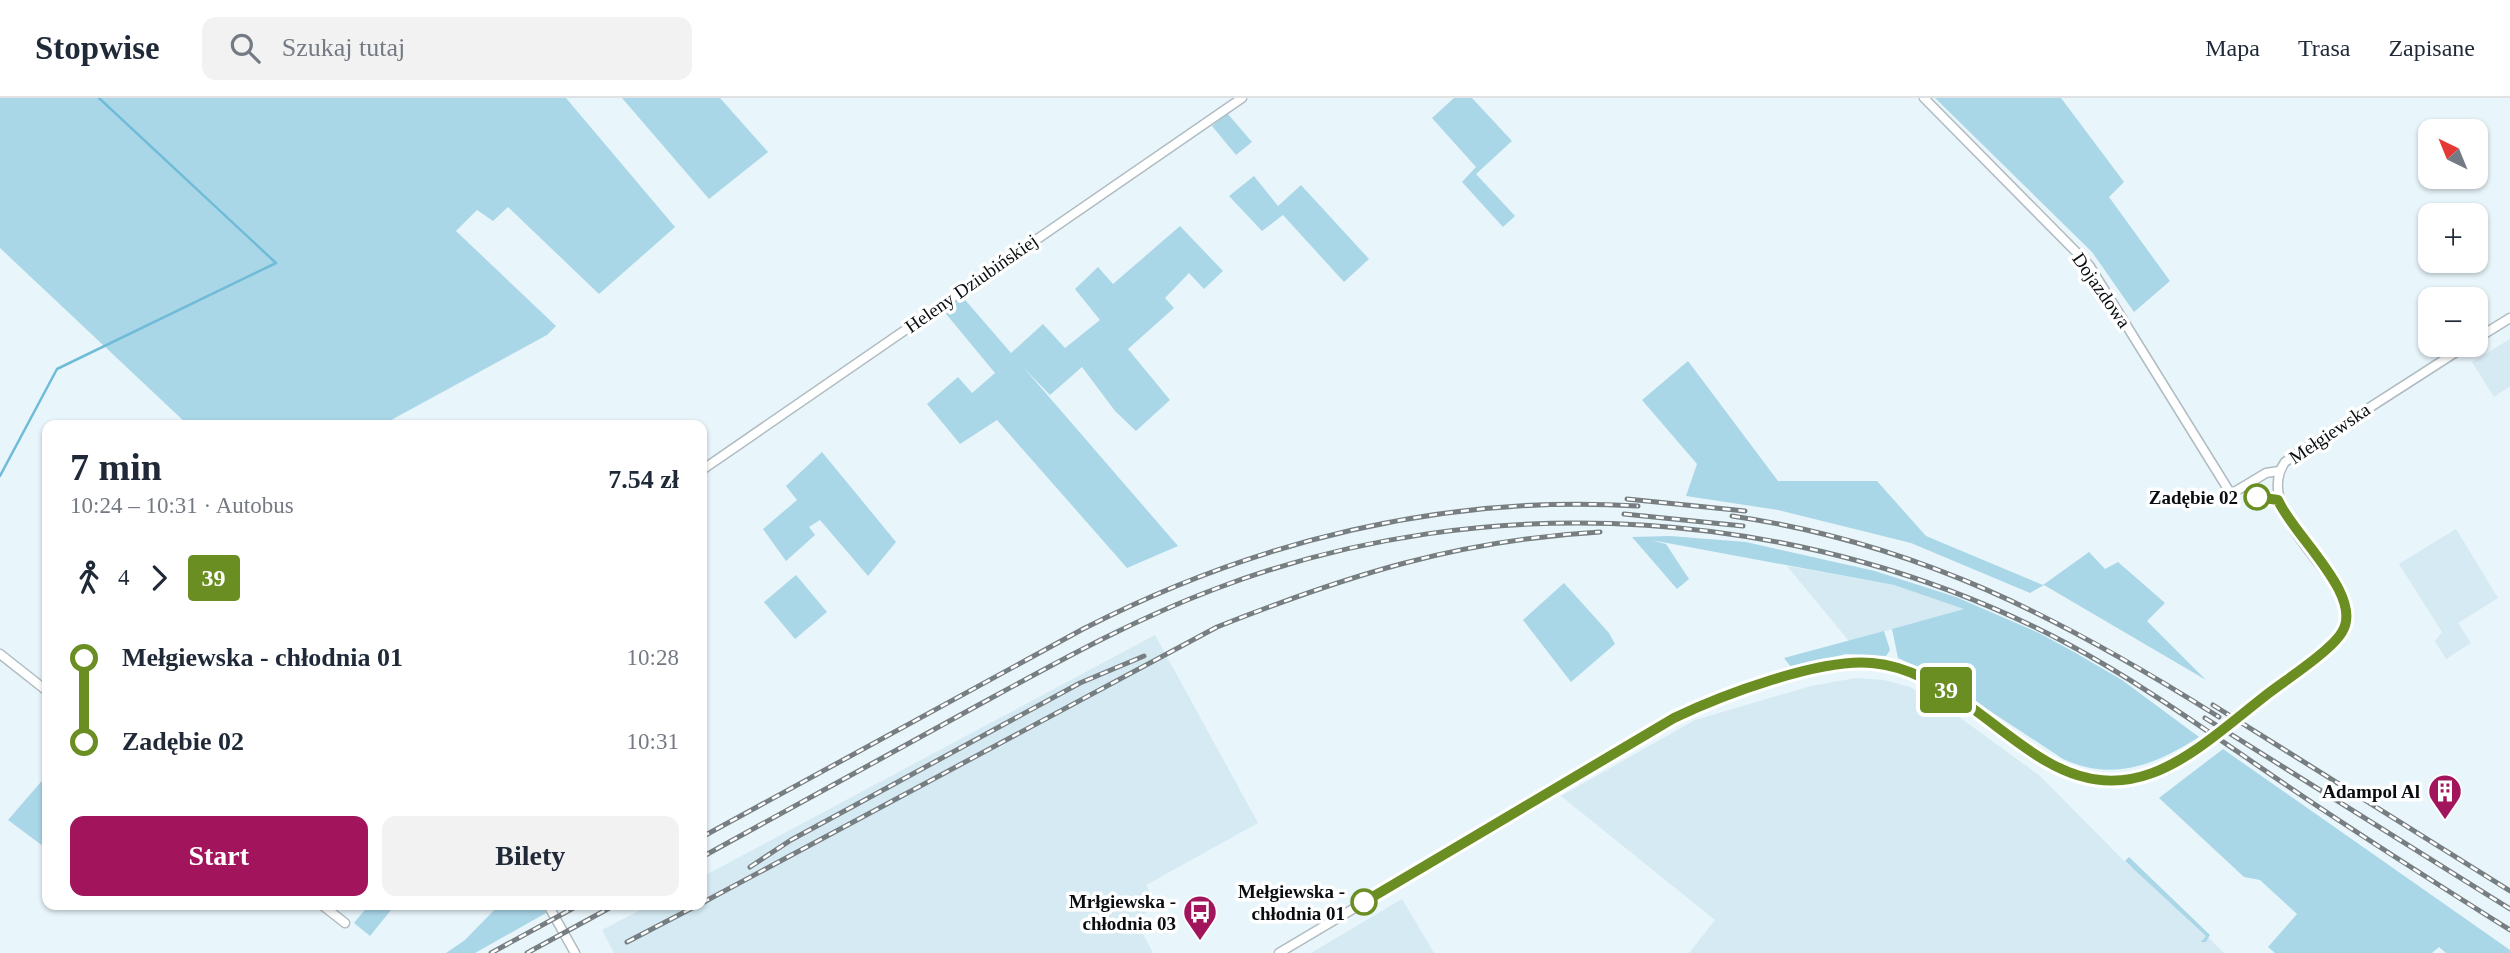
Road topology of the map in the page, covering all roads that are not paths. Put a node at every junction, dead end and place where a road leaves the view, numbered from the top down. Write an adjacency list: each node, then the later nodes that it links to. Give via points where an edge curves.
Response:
1 (1242, 98): 6 (street, Heleny Dziubińskiej)
2 (1924, 98): 8 (street, Dojazdowa, via 2089,265 2231,494)
3 (2510, 318): 4 (street)
4 (2488, 332)
5 (2448, 357): 7 (street, Mełgiewska, via 2293,454)
6 (707, 467)
7 (2279, 471): 8 (street); 9 (street, Mełgiewska)
8 (2249, 484): 9 (street, via 2257,497)
9 (2278, 500): 16 (street, via 2343,596 2348,610 2345,626 2336,640 2285,681 2158,773 2124,781 2075,774 2033,753 1922,677 1874,663 1825,667 1716,700 1674,718)
10 (0, 654): 11 (street)
11 (42, 687)
12 (328, 910): 14 (street)
13 (551, 910): 15 (street)
14 (345, 923)
15 (575, 953)
16 (1279, 953)

